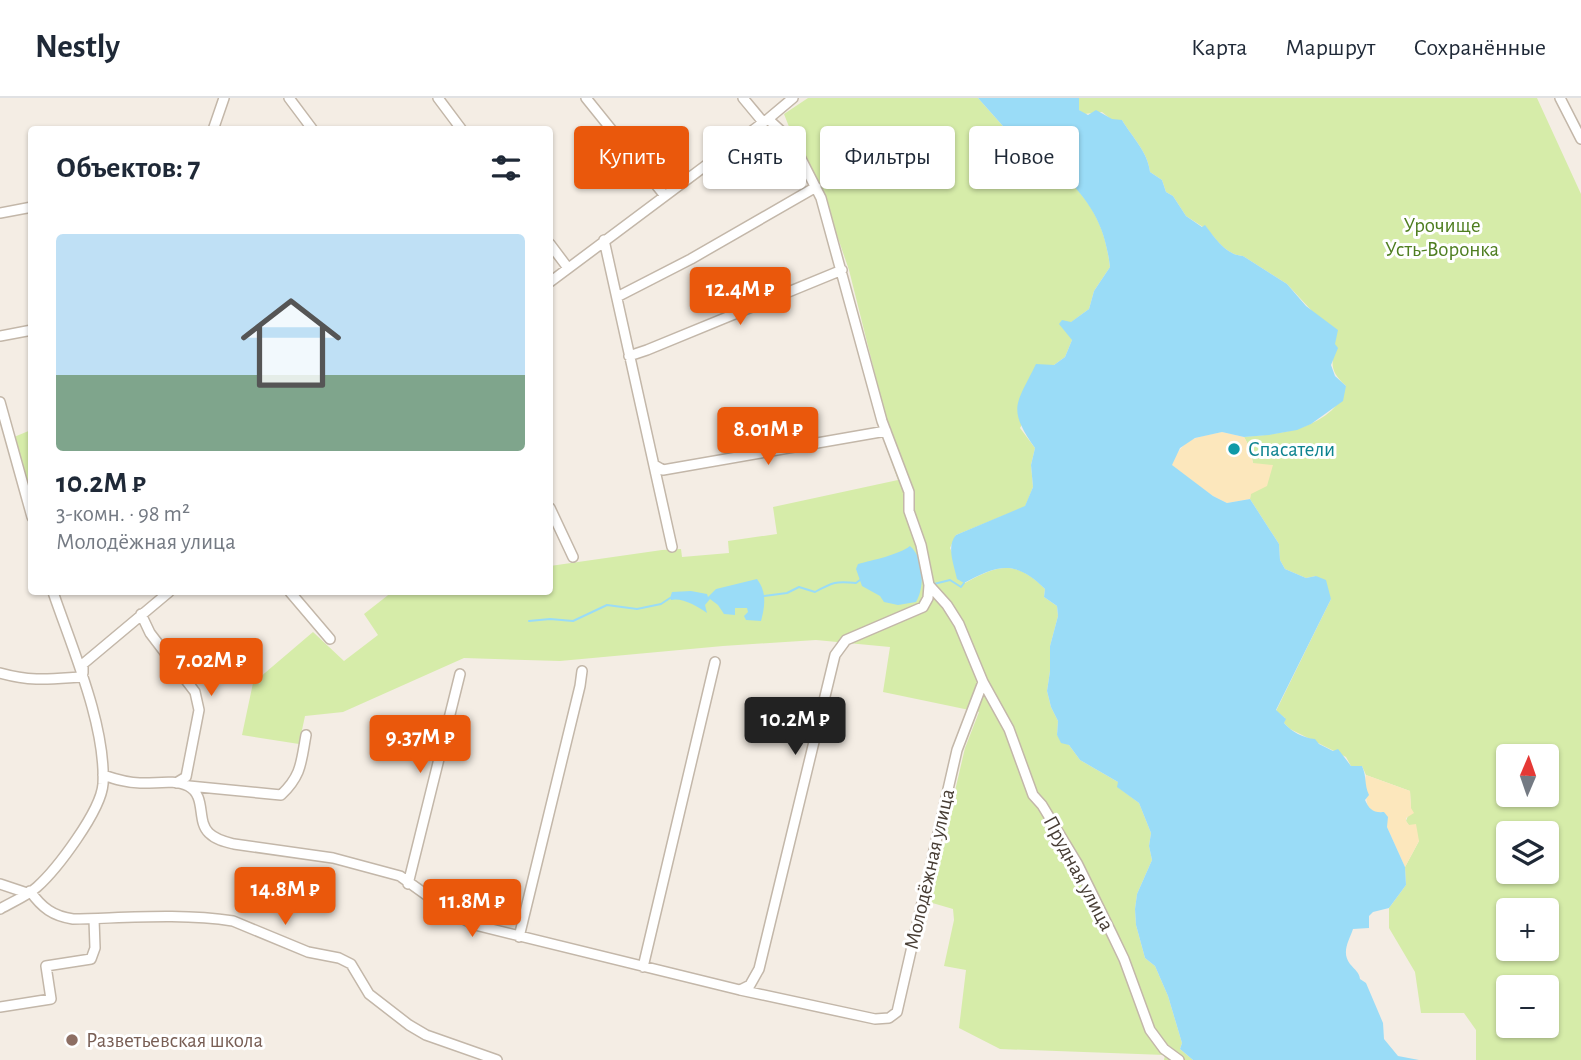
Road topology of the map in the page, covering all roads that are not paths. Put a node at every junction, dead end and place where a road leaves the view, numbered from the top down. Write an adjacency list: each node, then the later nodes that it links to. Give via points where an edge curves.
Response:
1 (224, 98): 9 (street)
2 (289, 98): 10 (street)
3 (438, 98): 11 (street)
4 (586, 98): 14 (street)
5 (743, 98): 8 (street)
6 (793, 98): 8 (street)
7 (1565, 99): 12 (street)
8 (766, 121): 13 (street, via 792,141); 14 (street)
9 (214, 126)
10 (310, 126)
11 (459, 126)
12 (1581, 139)
13 (816, 187): 20 (street); 22 (street)
14 (664, 196): 17 (street)
15 (28, 208): 16 (street)
16 (0, 213)
17 (604, 240): 19 (street); 22 (street)
18 (553, 248): 19 (street)
19 (568, 268): 21 (street)
20 (842, 270): 25 (street); 27 (street)
21 (553, 280)
22 (617, 297): 25 (street)
23 (28, 331): 24 (street)
24 (0, 336)
25 (629, 356): 28 (street)
26 (0, 402): 29 (street)
27 (886, 431): 28 (street, via 663,470); 33 (street, via 909,492 909,511)
28 (656, 466): 31 (street)
29 (28, 503)
30 (553, 514): 32 (street)
31 (672, 547)
32 (573, 557)
33 (929, 585): 44 (street, via 959,624); 56 (street, via 923,607 846,640 835,655 759,969 750,985)
34 (54, 595): 43 (street)
35 (165, 595): 37 (street)
36 (293, 595): 38 (street)
37 (141, 614): 43 (street, via 83,664); 47 (street, via 195,692 199,710 186,777)
38 (330, 639)
39 (715, 662): 55 (street)
40 (582, 671): 54 (street)
41 (0, 673): 43 (street, via 50,681)
42 (460, 674): 50 (street)
43 (82, 677): 46 (street)
44 (983, 682): 56 (street, Молодёжная улица, via 957,750 897,1012 875,1019); 59 (street, Прудная улица, via 1009,729 1033,795 1077,863 1116,942 1150,1030)
45 (306, 735): 48 (street, via 295,782 281,794)
46 (103, 775): 47 (street, via 120,781); 51 (street, via 103,788 72,848)
47 (176, 783): 48 (street)
48 (188, 786): 50 (street, Молодёжная улица, via 201,803 204,826 220,840 333,858 400,876)
49 (0, 884): 51 (street)
50 (408, 884): 54 (street, Молодёжная улица, via 475,925)
51 (29, 892): 52 (street); 53 (street, via 60,917)
52 (0, 909)
53 (94, 919): 57 (street, via 91,959 46,966 51,999); 58 (street, via 233,921 308,952 339,958 351,964 369,994 409,1025)
54 (519, 937): 55 (street, Молодёжная улица)
55 (643, 967): 56 (street, Молодёжная улица)
56 (740, 990)
57 (0, 1007)
58 (497, 1060)
59 (1179, 1060)

